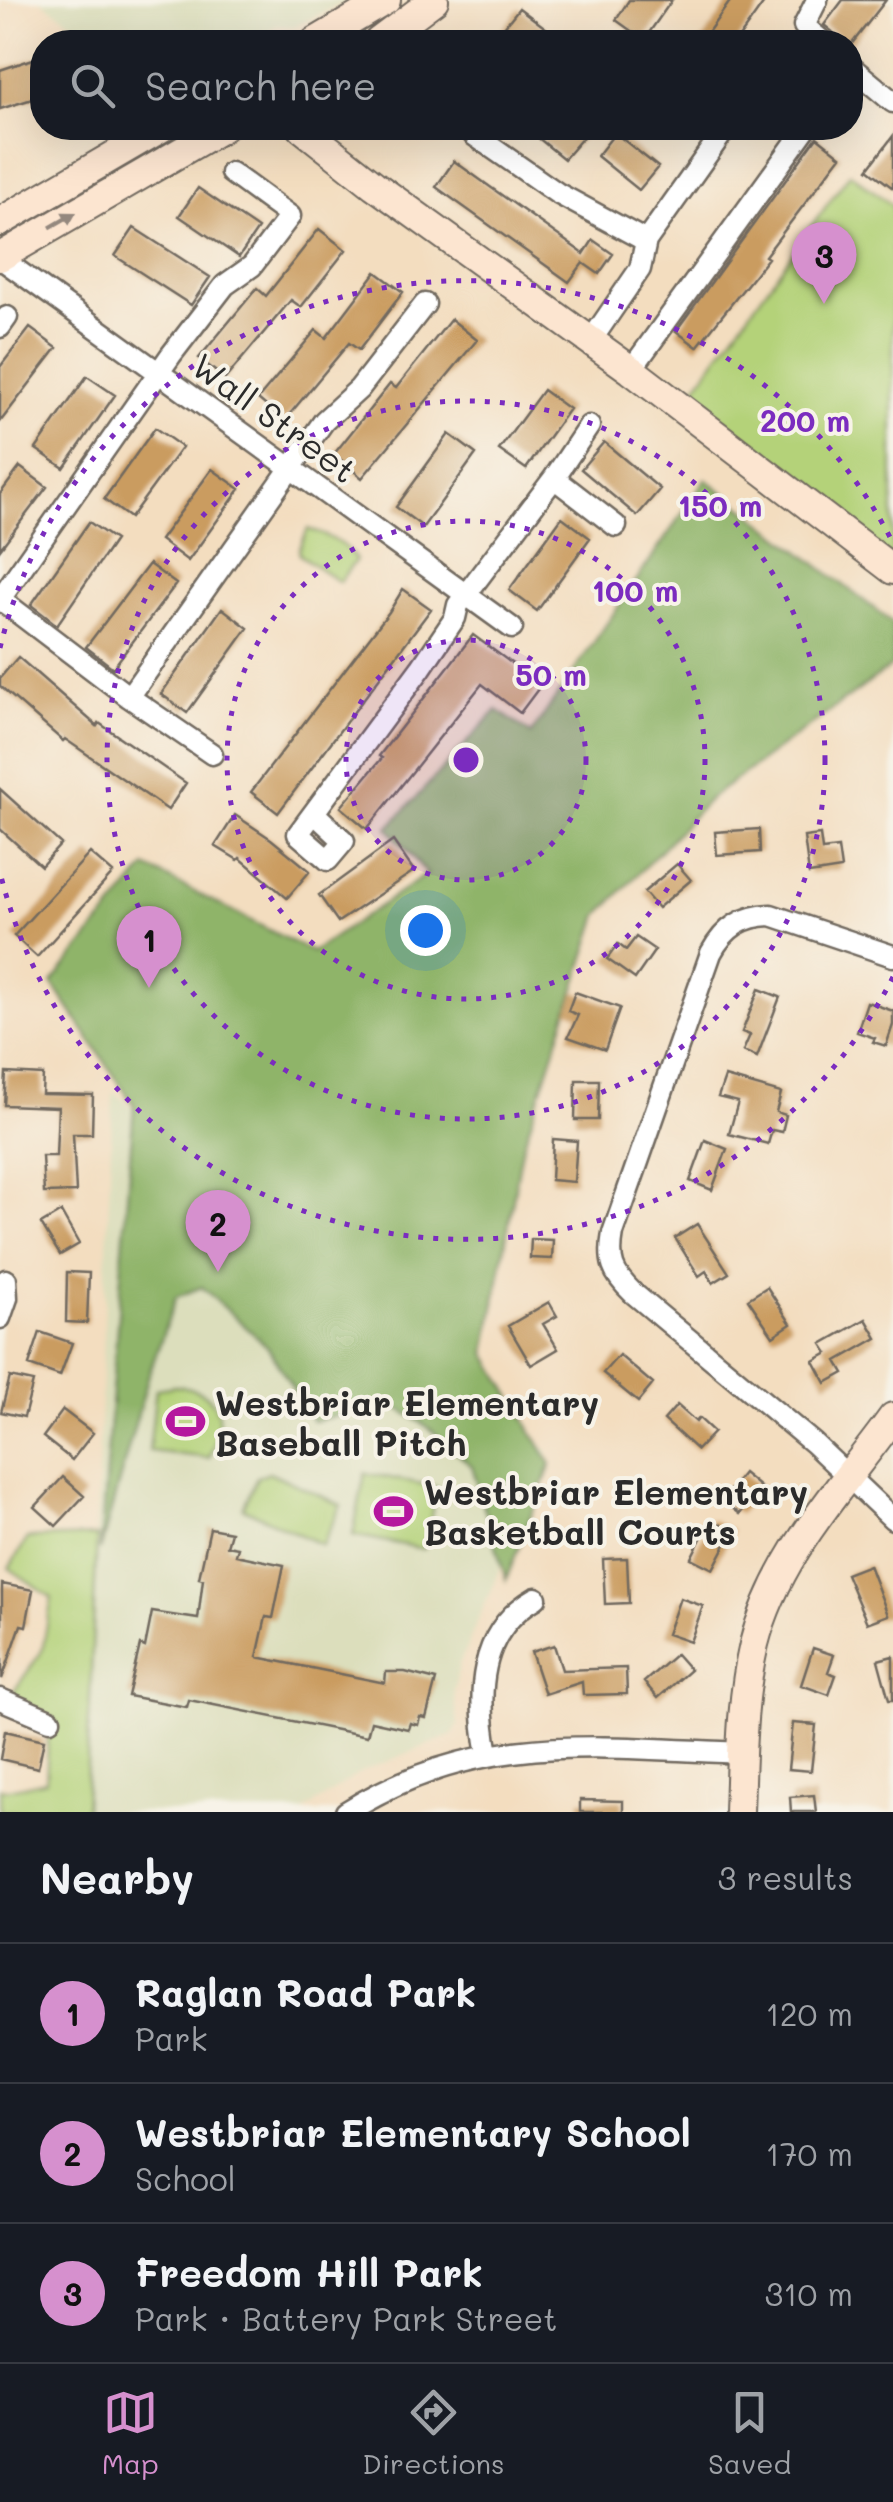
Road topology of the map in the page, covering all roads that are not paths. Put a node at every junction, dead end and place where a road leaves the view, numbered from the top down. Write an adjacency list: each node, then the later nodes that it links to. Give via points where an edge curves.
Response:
1 (386, 0): 4 (street)
2 (434, 0): 5 (street)
3 (817, 0): 6 (street, via 804,26)
4 (335, 30)
5 (394, 30)
6 (809, 30)
7 (863, 77): 8 (street)
8 (893, 102)
9 (140, 140): 16 (street)
10 (201, 140): 18 (street, one-way to 10)
11 (317, 140): 20 (street)
12 (481, 140): 17 (street, via 557,193)
13 (718, 140): 17 (street)
14 (797, 140): 21 (street)
15 (230, 173): 22 (street, via 290,216 252,266 225,285)
16 (0, 222)
17 (646, 241): 20 (street, via 640,269)
18 (0, 257): 22 (street, Wall Street)
19 (425, 304): 24 (street, via 360,389 324,421)
20 (590, 342): 21 (street)
21 (631, 370): 27 (street)
22 (160, 373): 24 (street, Wall Street); 29 (street)
23 (590, 426): 25 (street)
24 (292, 469): 28 (street, Wall Street); 31 (street)
25 (554, 478): 26 (street); 28 (street)
26 (616, 526)
27 (893, 570)
28 (466, 595): 30 (street, Wall Street); 33 (street)
29 (0, 599): 31 (street)
30 (512, 628)
31 (128, 698): 32 (street)
32 (212, 754)
33 (314, 814): 33 (street, via 298,834 328,860 344,841)
34 (893, 956): 38 (street, via 771,915 728,929 711,953 609,1255 612,1270 633,1293)
35 (6, 1280): 36 (street)
36 (0, 1318)
37 (893, 1417): 38 (street)
38 (848, 1476): 39 (street); 43 (street, via 795,1550 770,1599 754,1644)
39 (893, 1519)
40 (536, 1598): 44 (street, via 502,1629 484,1671 480,1713)
41 (0, 1699): 42 (street)
42 (50, 1720)
43 (741, 1753): 44 (street, via 551,1748); 46 (street)
44 (488, 1754): 45 (street, via 412,1778)
45 (346, 1812)
46 (739, 1812)

